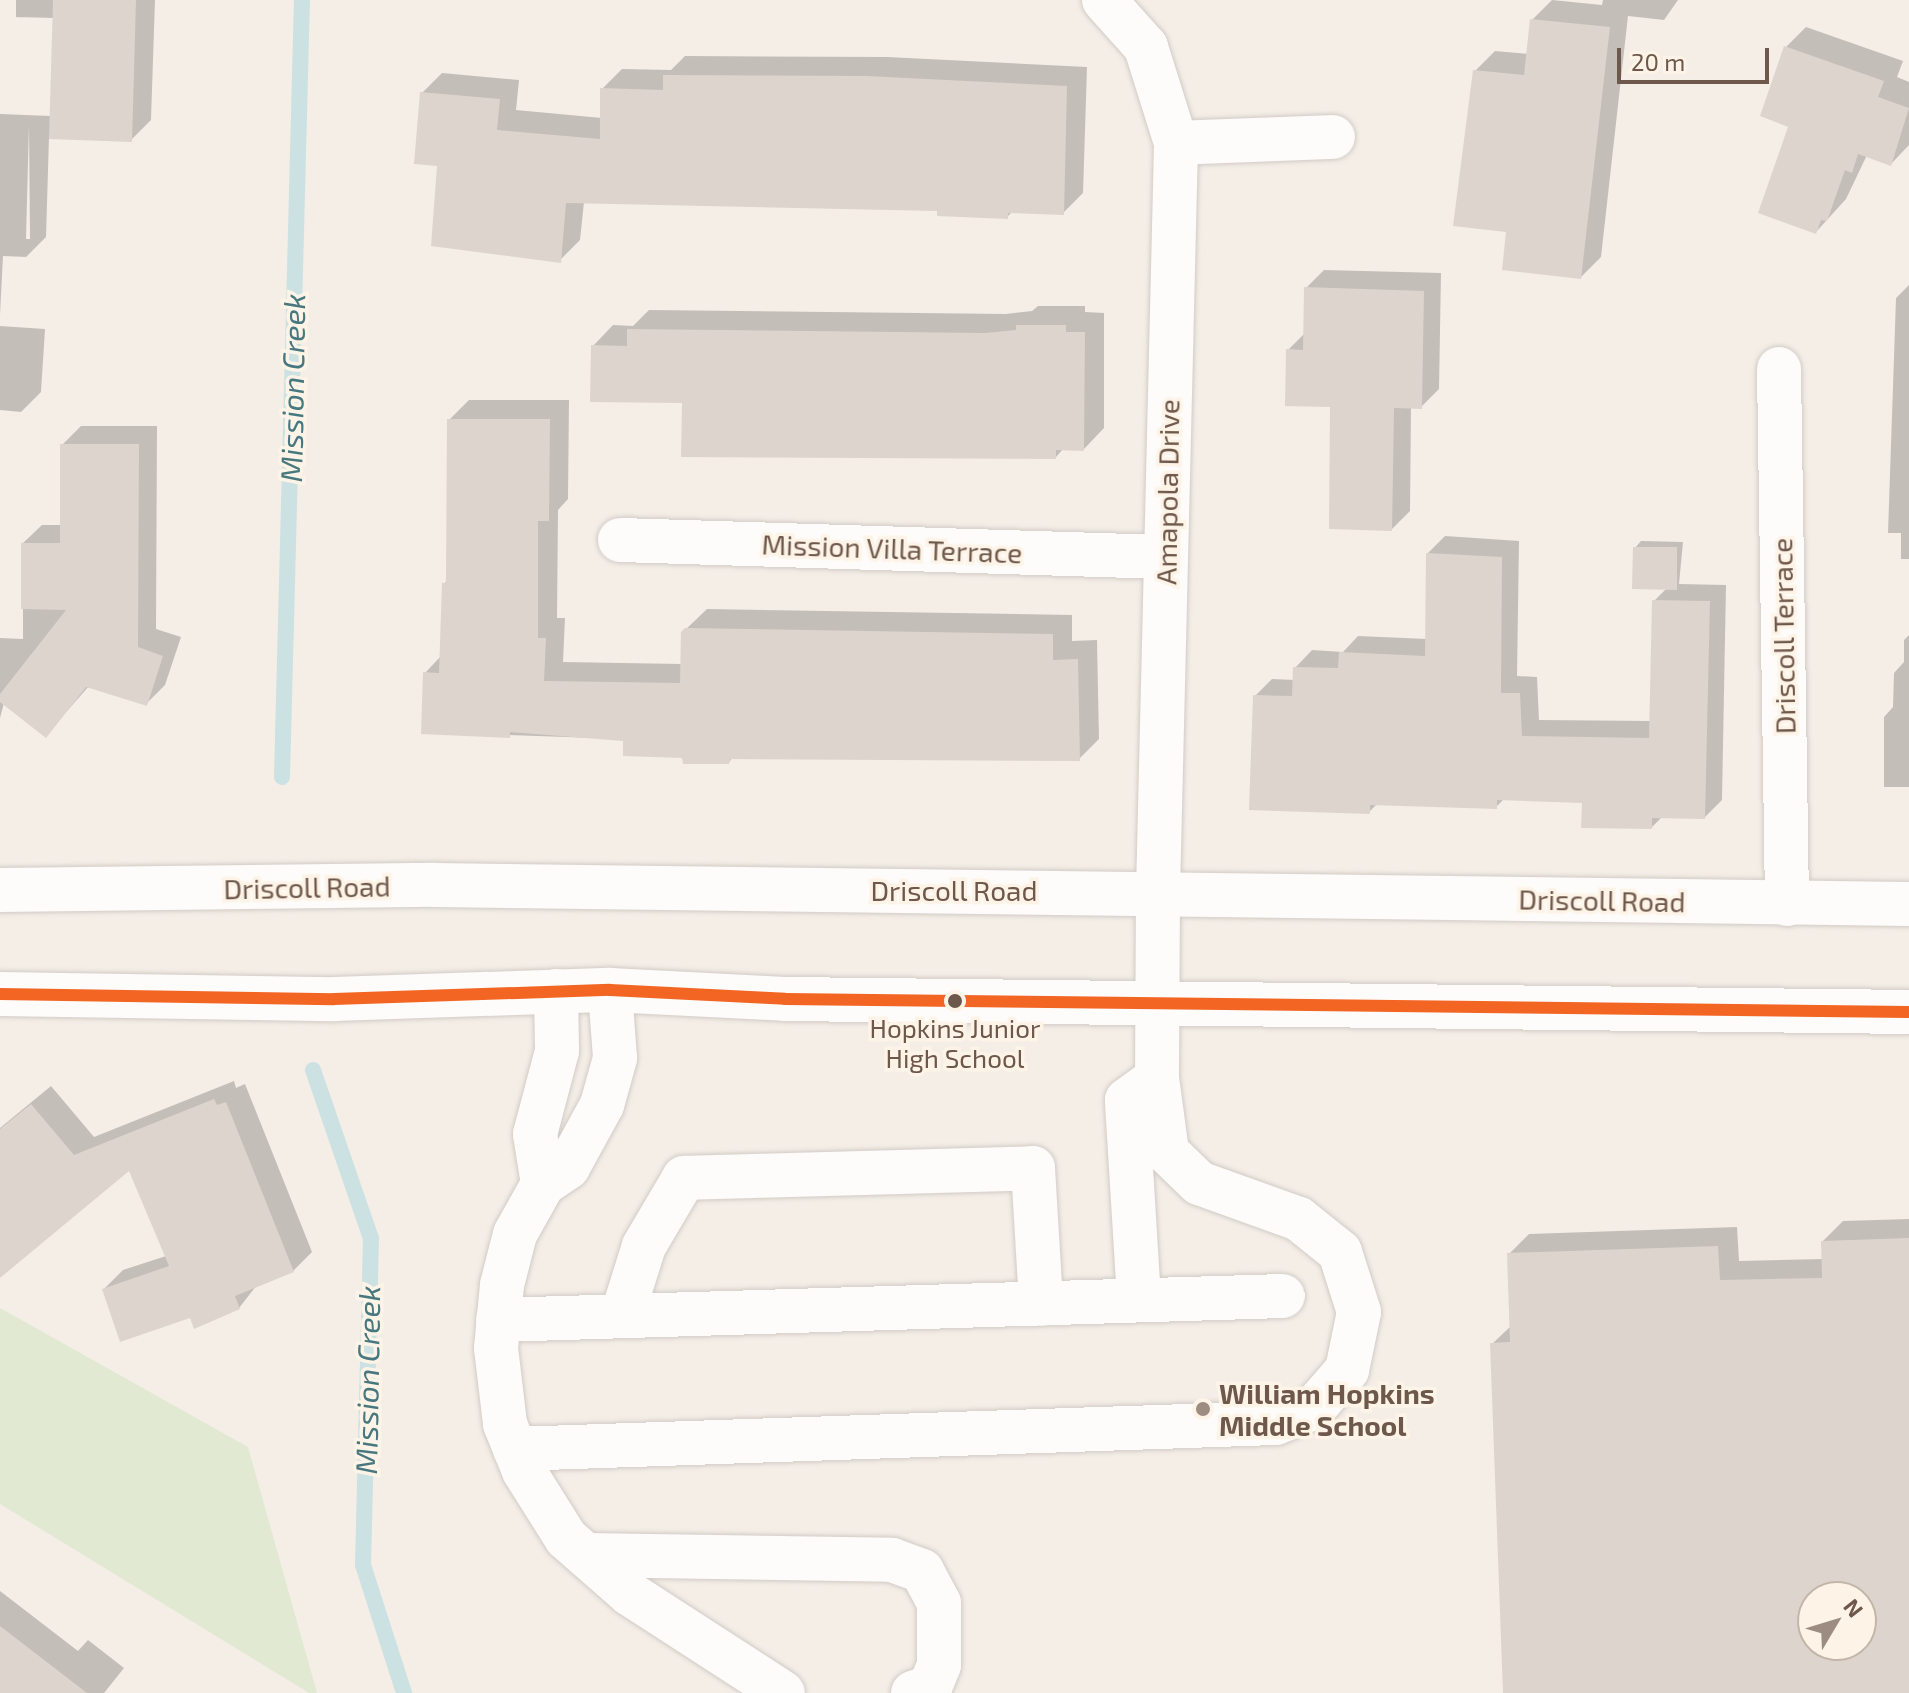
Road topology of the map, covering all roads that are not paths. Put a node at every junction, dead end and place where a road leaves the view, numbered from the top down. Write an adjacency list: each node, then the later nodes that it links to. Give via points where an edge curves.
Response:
1 (1104, 0): 3 (street, Amapola Drive, via 1146,47)
2 (1333, 137): 3 (street)
3 (1176, 143): 6 (street, Amapola Drive)
4 (1779, 369): 9 (street, Driscoll Terrace)
5 (620, 540): 6 (street, Mission Villa Terrace)
6 (1165, 557): 8 (street, Amapola Drive)
7 (0, 890): 8 (street, Driscoll Road, via 435,885)
8 (1158, 892): 9 (street, Driscoll Road); 14 (street, Amapola Drive)
9 (1787, 904): 10 (street, Driscoll Road)
10 (1909, 904)
11 (610, 990): 12 (street); 14 (street, via 785,999); 17 (street, via 615,1058 602,1105 568,1167)
12 (556, 991): 13 (street, via 334,999); 17 (street, via 557,1051 535,1134)
13 (0, 994)
14 (1158, 1005): 15 (street); 16 (street, Amapola Drive)
15 (1909, 1012)
16 (1157, 1078): 19 (street, via 1127,1100); 23 (street, Amapola Drive, via 1167,1152 1199,1183 1299,1219 1340,1252 1359,1312 1347,1370 1315,1407 1276,1423)
17 (543, 1184): 22 (street, via 515,1234)
18 (1283, 1296): 19 (street)
19 (1139, 1299): 20 (street)
20 (1041, 1304): 21 (street); 21 (street, via 1033,1168 684,1178 644,1246)
21 (622, 1316): 22 (street)
22 (498, 1320): 23 (street, via 505,1424)
23 (515, 1449): 24 (street, via 566,1538)
24 (586, 1555): 25 (street, via 630,1594); 26 (street, via 892,1560 922,1571 933,1583 939,1603 939,1665 930,1687)
25 (783, 1693)
26 (913, 1693)

